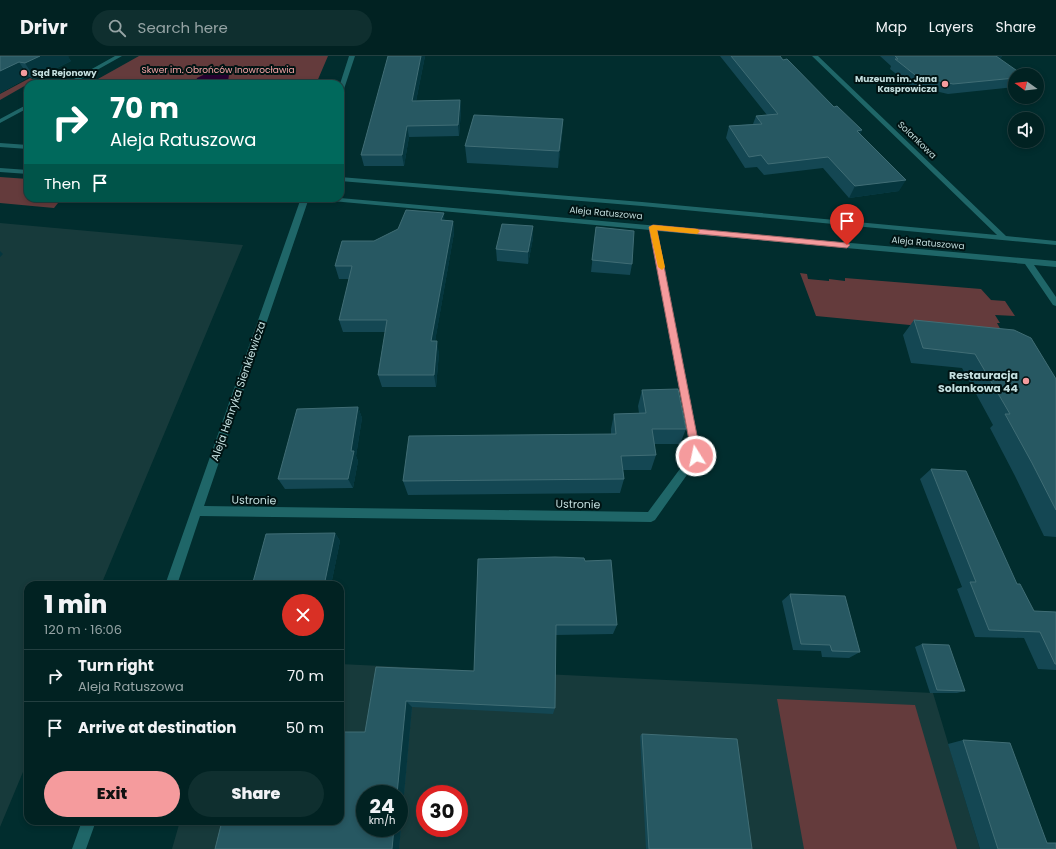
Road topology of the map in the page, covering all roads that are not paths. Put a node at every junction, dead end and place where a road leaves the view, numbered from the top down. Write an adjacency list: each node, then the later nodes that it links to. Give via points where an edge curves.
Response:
1 (119, 56): 4 (street)
2 (352, 56): 5 (street)
3 (815, 56): 16 (street, Solankowa)
4 (75, 80)
5 (344, 80)
6 (24, 108): 7 (street)
7 (0, 121)
8 (0, 145): 9 (street)
9 (24, 147)
10 (0, 170): 11 (street)
11 (24, 172)
12 (344, 179): 16 (street, Aleja Ratuszowa)
13 (344, 200): 15 (street, Aleja Ratuszowa)
14 (304, 202): 21 (street, Aleja Henryka Sienkiewicza)
15 (653, 227): 18 (street, Aleja Ratuszowa); 21 (street, Ustronie, via 696,456 651,517)
16 (1005, 239): 17 (street, Aleja Ratuszowa)
17 (1056, 243)
18 (1028, 262): 19 (street, Aleja Ratuszowa); 20 (street)
19 (1056, 264)
20 (1056, 303)
21 (196, 511): 22 (street, Aleja Henryka Sienkiewicza)
22 (172, 581)
23 (88, 825): 24 (street)
24 (79, 849)

